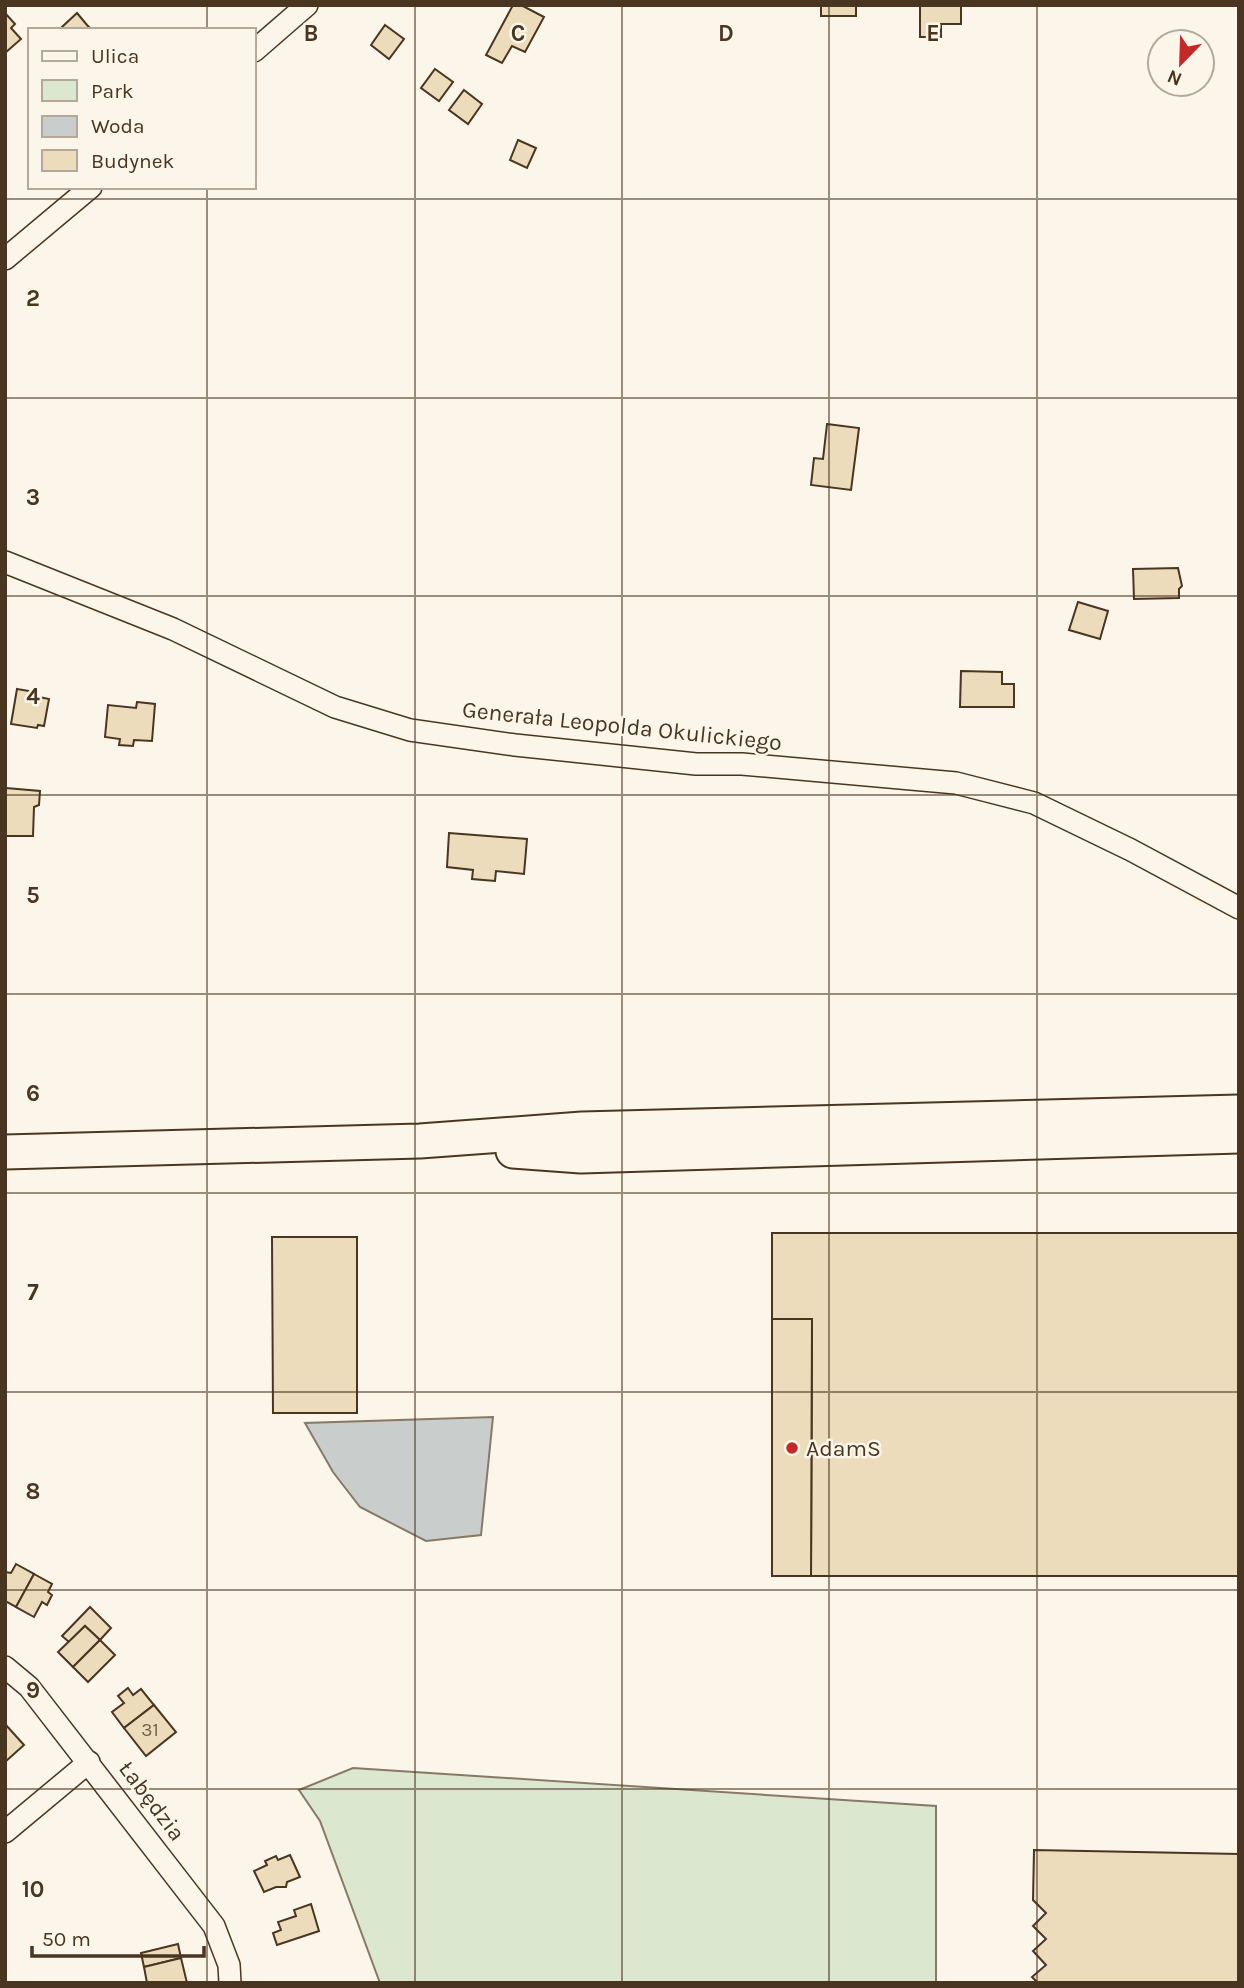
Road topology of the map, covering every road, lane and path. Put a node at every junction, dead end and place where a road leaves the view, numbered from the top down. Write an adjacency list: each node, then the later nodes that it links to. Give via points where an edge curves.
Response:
1 (307, 5): 2 (street)
2 (256, 49)
3 (89, 189): 4 (street)
4 (5, 259)
5 (5, 562): 6 (street, Generała Leopolda Okulickiego, via 173,629 335,707 410,730 696,764 956,783 1034,803)
6 (1239, 908)
7 (1239, 1112): 9 (main road, via 582,1129)
8 (1239, 1136): 9 (main road, via 580,1156)
9 (420, 1141): 10 (main road)
10 (5, 1152)
11 (5, 1667): 12 (street, Łabędzia, via 29,1686)
12 (89, 1762): 13 (street); 14 (street, Łabędzia, via 214,1926 229,1965)
13 (5, 1832)
14 (230, 1983)

